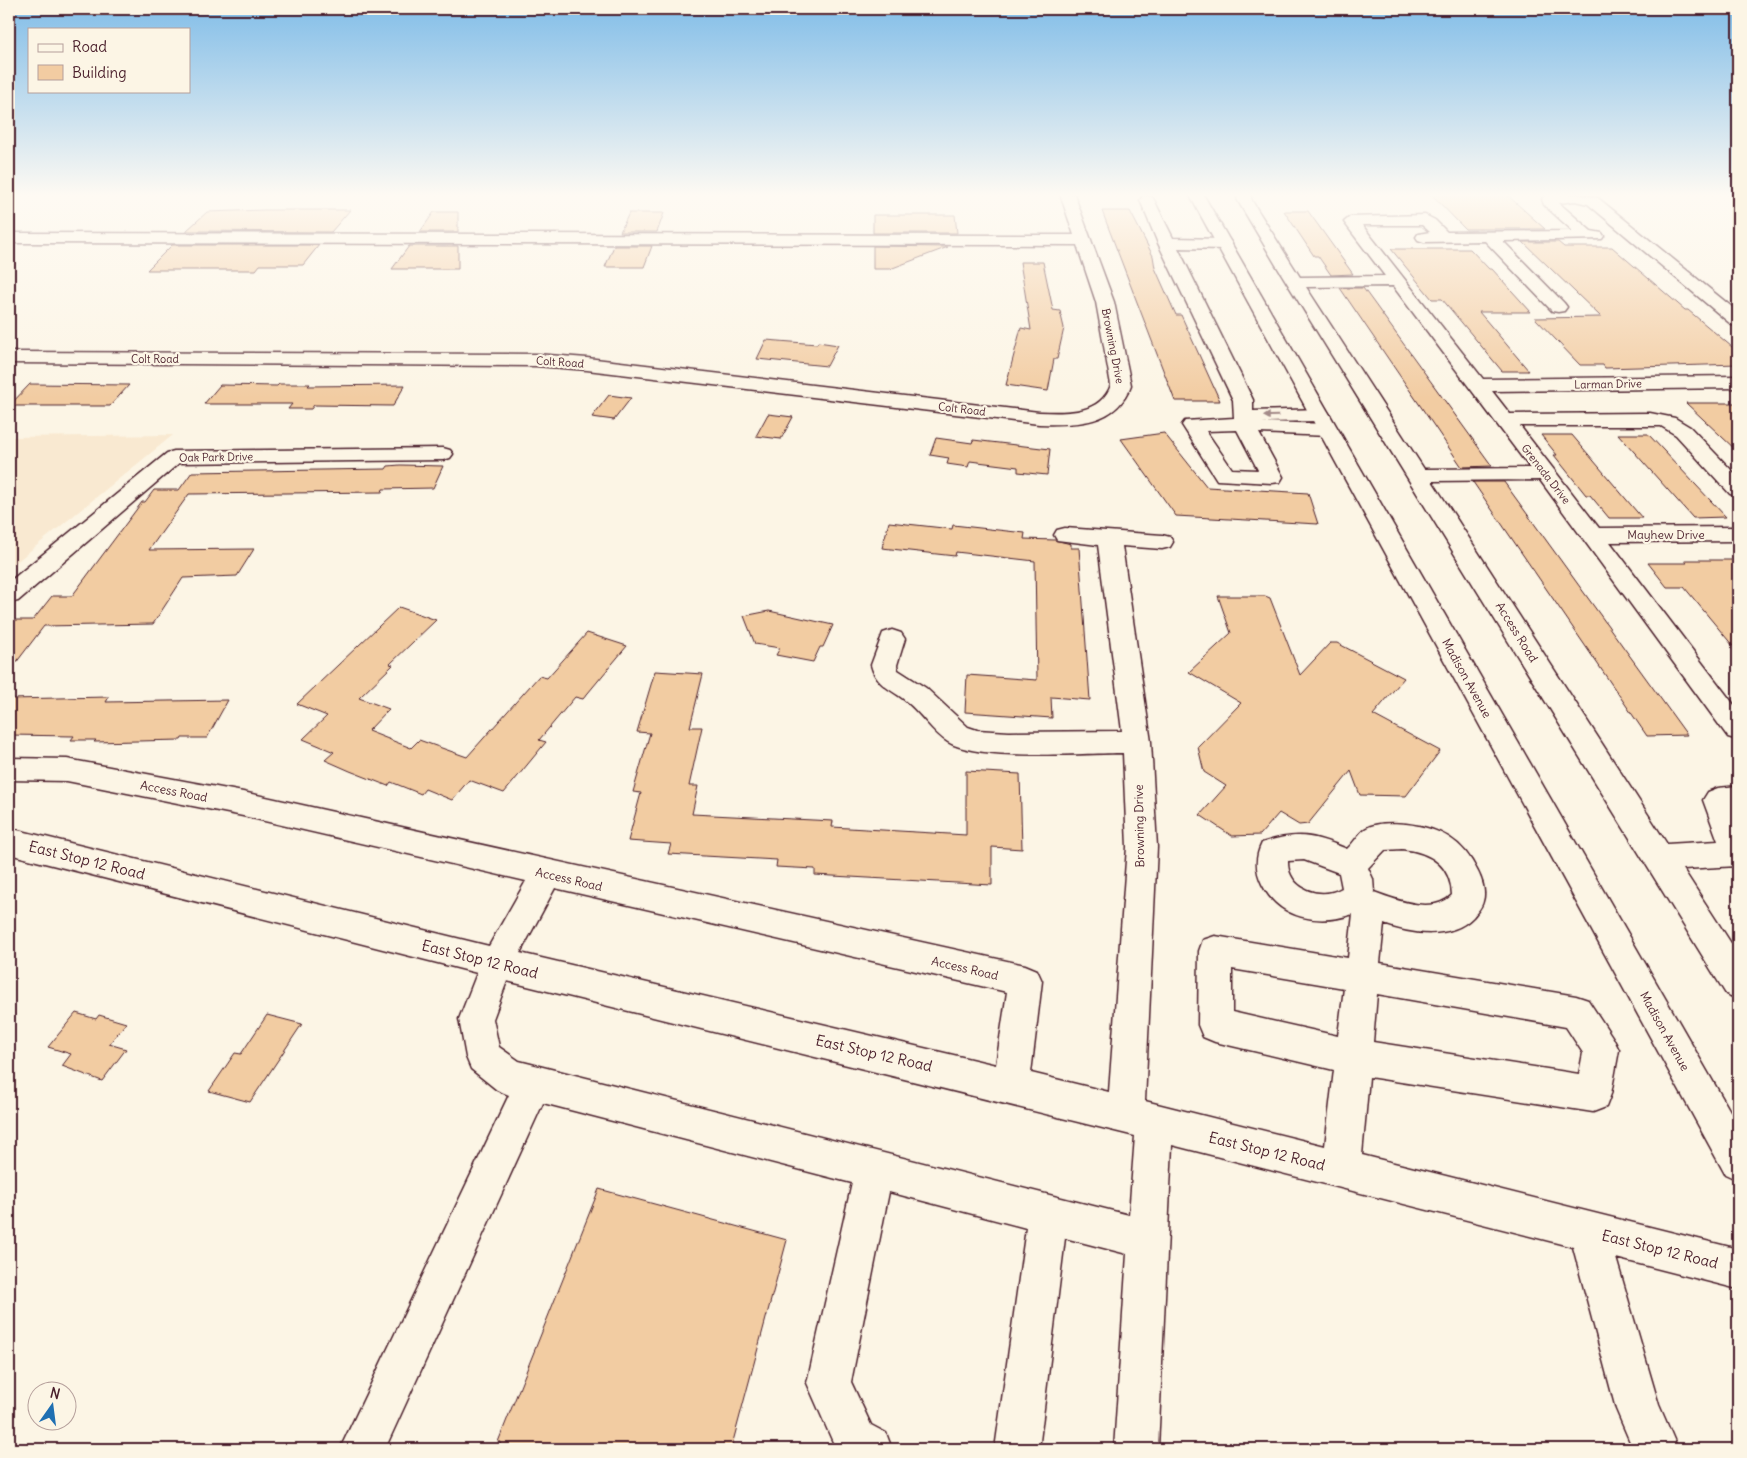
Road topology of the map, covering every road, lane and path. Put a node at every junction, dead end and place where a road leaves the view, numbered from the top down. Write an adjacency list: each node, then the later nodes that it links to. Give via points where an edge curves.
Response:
1 (1091, 262): 17 (street, Browning Drive, via 1105,302 1121,382 1117,397)
2 (1175, 262): 19 (street, via 1243,400 1244,424 1257,416)
3 (1234, 262): 19 (street, Madison Avenue)
4 (1288, 262): 8 (street, Access Road)
5 (1375, 262): 9 (street, Grenada Drive)
6 (1514, 262): 12 (street)
7 (1667, 262): 10 (street)
8 (1294, 271): 9 (street); 22 (street, Access Road)
9 (1398, 281): 16 (street, Grenada Drive)
10 (1714, 301): 11 (street); 13 (street)
11 (1738, 301)
12 (1558, 307)
13 (1738, 321)
14 (9, 358): 17 (street, Colt Road, via 536,360 1039,418 1089,415)
15 (1738, 382): 16 (street, Larman Drive)
16 (1477, 385): 18 (street, Grenada Drive)
17 (1106, 408)
18 (1505, 420): 21 (street, Grenada Drive); 23 (street, via 1650,419 1668,422 1683,431)
19 (1324, 423): 48 (street, Madison Avenue)
20 (443, 454): 29 (street, Oak Park Drive, via 174,457)
21 (1546, 474): 22 (street); 26 (street, Grenada Drive)
22 (1418, 475): 36 (street, Access Road)
23 (1738, 489)
24 (1738, 534): 26 (street, Mayhew Drive)
25 (1066, 535): 27 (street)
26 (1593, 535): 31 (street, Grenada Drive)
27 (1109, 538): 28 (street); 32 (street, Browning Drive)
28 (1162, 542)
29 (9, 595)
30 (892, 639): 32 (street, via 884,664 887,675 917,695 958,735 977,741 1008,743)
31 (1738, 730)
32 (1136, 742): 47 (street, Browning Drive, via 1142,847)
33 (9, 769): 38 (street, Access Road, via 67,770 224,800)
34 (1738, 798): 36 (street, via 1718,800 1738,853)
35 (9, 840): 41 (street, East Stop 12 Road)
36 (1659, 856): 40 (street, Access Road)
37 (1351, 864): 39 (street); 39 (street, via 1307,847 1289,846 1273,852 1272,864 1275,881 1290,897 1314,907); 39 (street, via 1376,838 1413,836 1436,843 1454,858 1466,877 1468,900 1454,915 1427,919 1400,915)
38 (546, 874): 41 (street); 46 (street, Access Road, via 1025,981)
39 (1365, 900): 42 (street)
40 (1729, 953): 43 (street, Access Road)
41 (497, 963): 45 (street, via 476,1019 484,1057 510,1077); 46 (street, East Stop 12 Road)
42 (1363, 976): 44 (street); 44 (street, via 1215,951 1215,1025); 44 (street, via 1576,1012 1600,1050 1593,1094)
43 (1738, 983)
44 (1354, 1057): 50 (street)
45 (534, 1083): 49 (street); 55 (street)
46 (1011, 1086): 47 (street, East Stop 12 Road)
47 (1140, 1119): 50 (street, East Stop 12 Road); 53 (street, Browning Drive)
48 (1738, 1162)
49 (874, 1170): 51 (street); 56 (street, via 829,1383 855,1441)
50 (1342, 1170): 52 (street, East Stop 12 Road)
51 (1048, 1214): 53 (street); 57 (street)
52 (1588, 1231): 54 (street, East Stop 12 Road); 59 (street, via 1638,1408)
53 (1147, 1239): 58 (street, Browning Drive)
54 (1738, 1269)
55 (362, 1449)
56 (870, 1449)
57 (1017, 1449)
58 (1136, 1449)
59 (1656, 1449)

